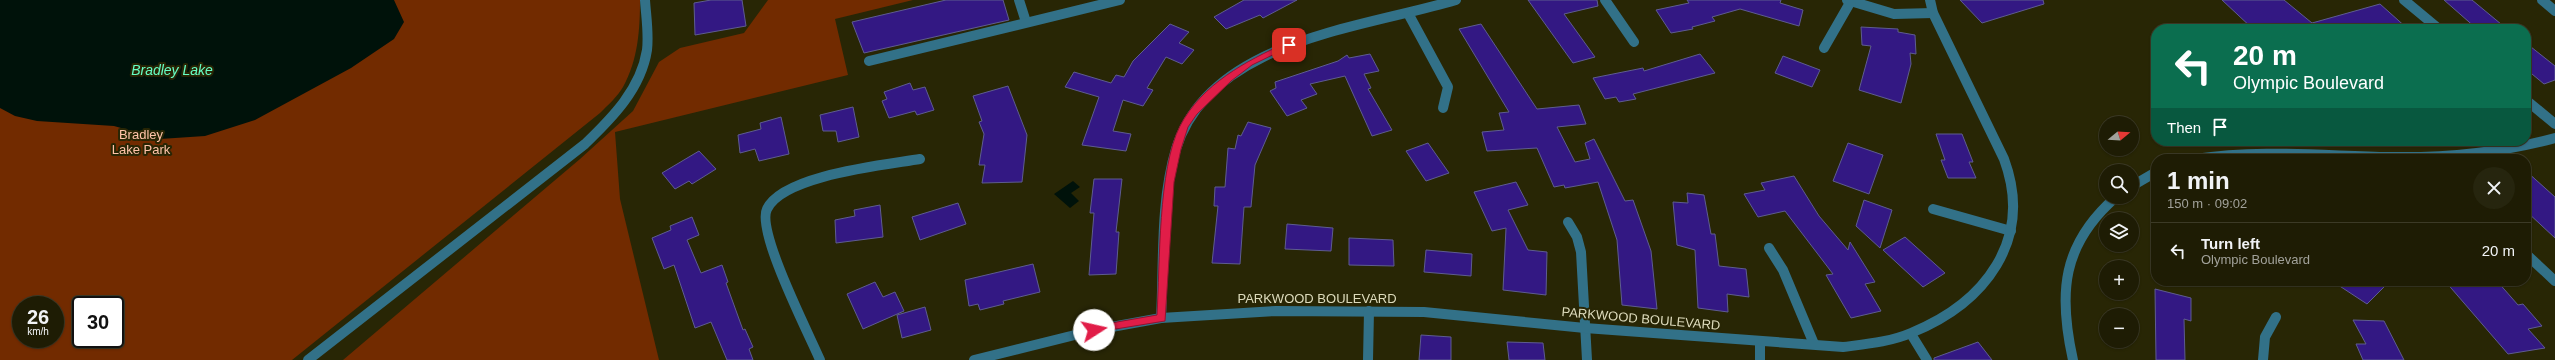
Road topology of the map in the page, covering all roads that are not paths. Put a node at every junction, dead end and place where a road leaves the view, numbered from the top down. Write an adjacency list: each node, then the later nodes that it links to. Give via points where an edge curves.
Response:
1 (645, 0): 44 (street, via 647,49 641,71 629,97 612,119 586,144)
2 (1019, 0): 13 (street)
3 (1120, 0): 13 (street)
4 (1456, 0): 12 (street)
5 (1605, 0): 15 (street)
6 (1930, 0): 11 (street, PARKWOOD BOULEVARD)
7 (2404, 0): 14 (street)
8 (2542, 0): 10 (street)
9 (1849, 1): 11 (street, via 1894,14); 16 (street)
10 (2555, 11)
11 (1933, 13): 33 (street, PARKWOOD BOULEVARD, via 2002,152 2011,180)
12 (1409, 15): 19 (street, via 1448,87); 39 (street, via 1322,36 1268,53 1228,78 1194,111 1184,127 1176,149 1170,182)
13 (1026, 22): 17 (street)
14 (2433, 24)
15 (1634, 42)
16 (1824, 48)
17 (869, 61)
18 (2531, 104): 20 (street)
19 (1443, 108)
20 (2555, 124)
21 (2555, 138): 22 (street)
22 (2531, 145)
23 (2521, 146): 26 (street)
24 (2238, 154): 25 (street)
25 (2290, 154)
26 (2469, 154)
27 (920, 159): 45 (street, via 798,184 777,195 767,209 766,231)
28 (2151, 175): 29 (street)
29 (2139, 182)
30 (2106, 204): 51 (street, via 2078,240 2071,254 2064,294 2064,319)
31 (1933, 209): 33 (street)
32 (1568, 222): 40 (street, via 1577,237 1581,252)
33 (2011, 231): 41 (street, PARKWOOD BOULEVARD, via 2004,253 1993,274 1978,292 1947,315)
34 (1769, 248): 43 (street, via 1783,270)
35 (2531, 259): 36 (street)
36 (2555, 281)
37 (1369, 311): 39 (street, PARKWOOD BOULEVARD, via 1218,313); 40 (street, PARKWOOD BOULEVARD, via 1424,312); 47 (street)
38 (2276, 317): 52 (street, via 2266,330 2262,347)
39 (1161, 318): 46 (street, PARKWOOD BOULEVARD, via 1094,330)
40 (1585, 328): 42 (street, PARKWOOD BOULEVARD); 48 (street)
41 (1911, 334): 43 (street, PARKWOOD BOULEVARD, via 1866,345 1843,347); 50 (street)
42 (1760, 341): 43 (street, PARKWOOD BOULEVARD); 49 (street)
43 (1814, 344)
44 (308, 360)
45 (820, 360)
46 (974, 360)
47 (1368, 360)
48 (1587, 360)
49 (1760, 360)
50 (1926, 360)
51 (2072, 360)
52 (2263, 360)

